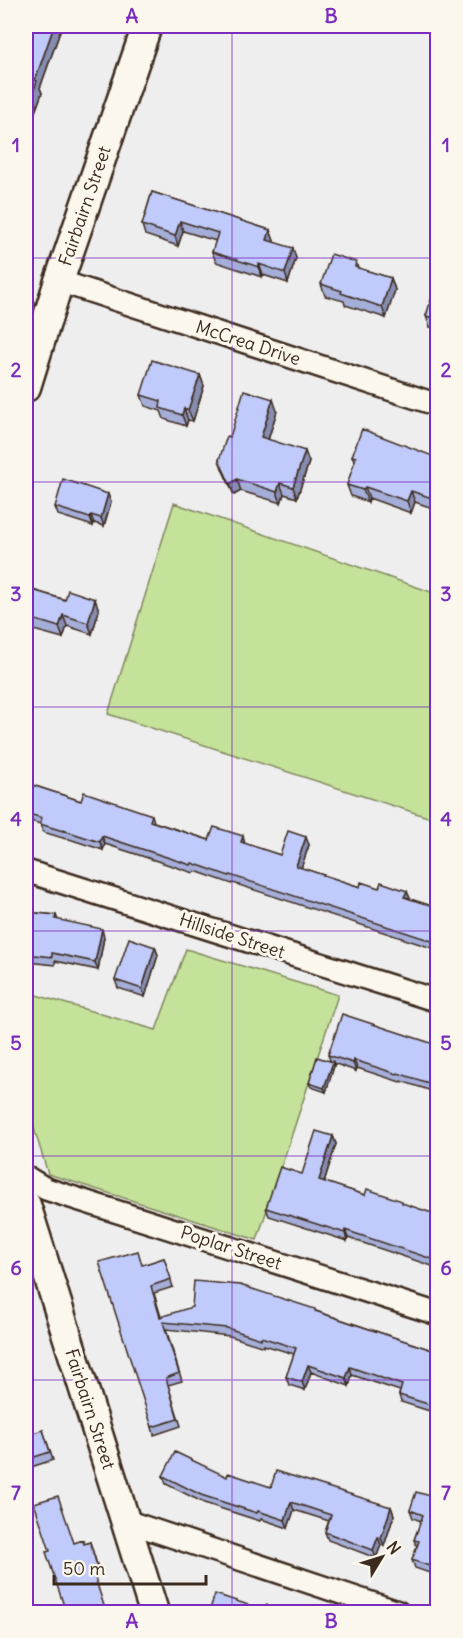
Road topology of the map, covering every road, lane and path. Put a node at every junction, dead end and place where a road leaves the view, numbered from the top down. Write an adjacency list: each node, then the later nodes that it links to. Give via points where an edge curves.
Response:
1 (147, 26): 2 (main road, Fairbairn Street)
2 (59, 281): 3 (main road, Fairbairn Street); 4 (street, McCrea Drive)
3 (26, 387)
4 (438, 405)
5 (26, 871): 6 (street, Hillside Street)
6 (438, 1001)
7 (26, 1178): 9 (street, Poplar Street, via 46,1189)
8 (26, 1205): 10 (main road, Fairbairn Street)
9 (438, 1314)
10 (126, 1521): 11 (main road, Fairbairn Street); 12 (street)
11 (154, 1612)
12 (398, 1612)

